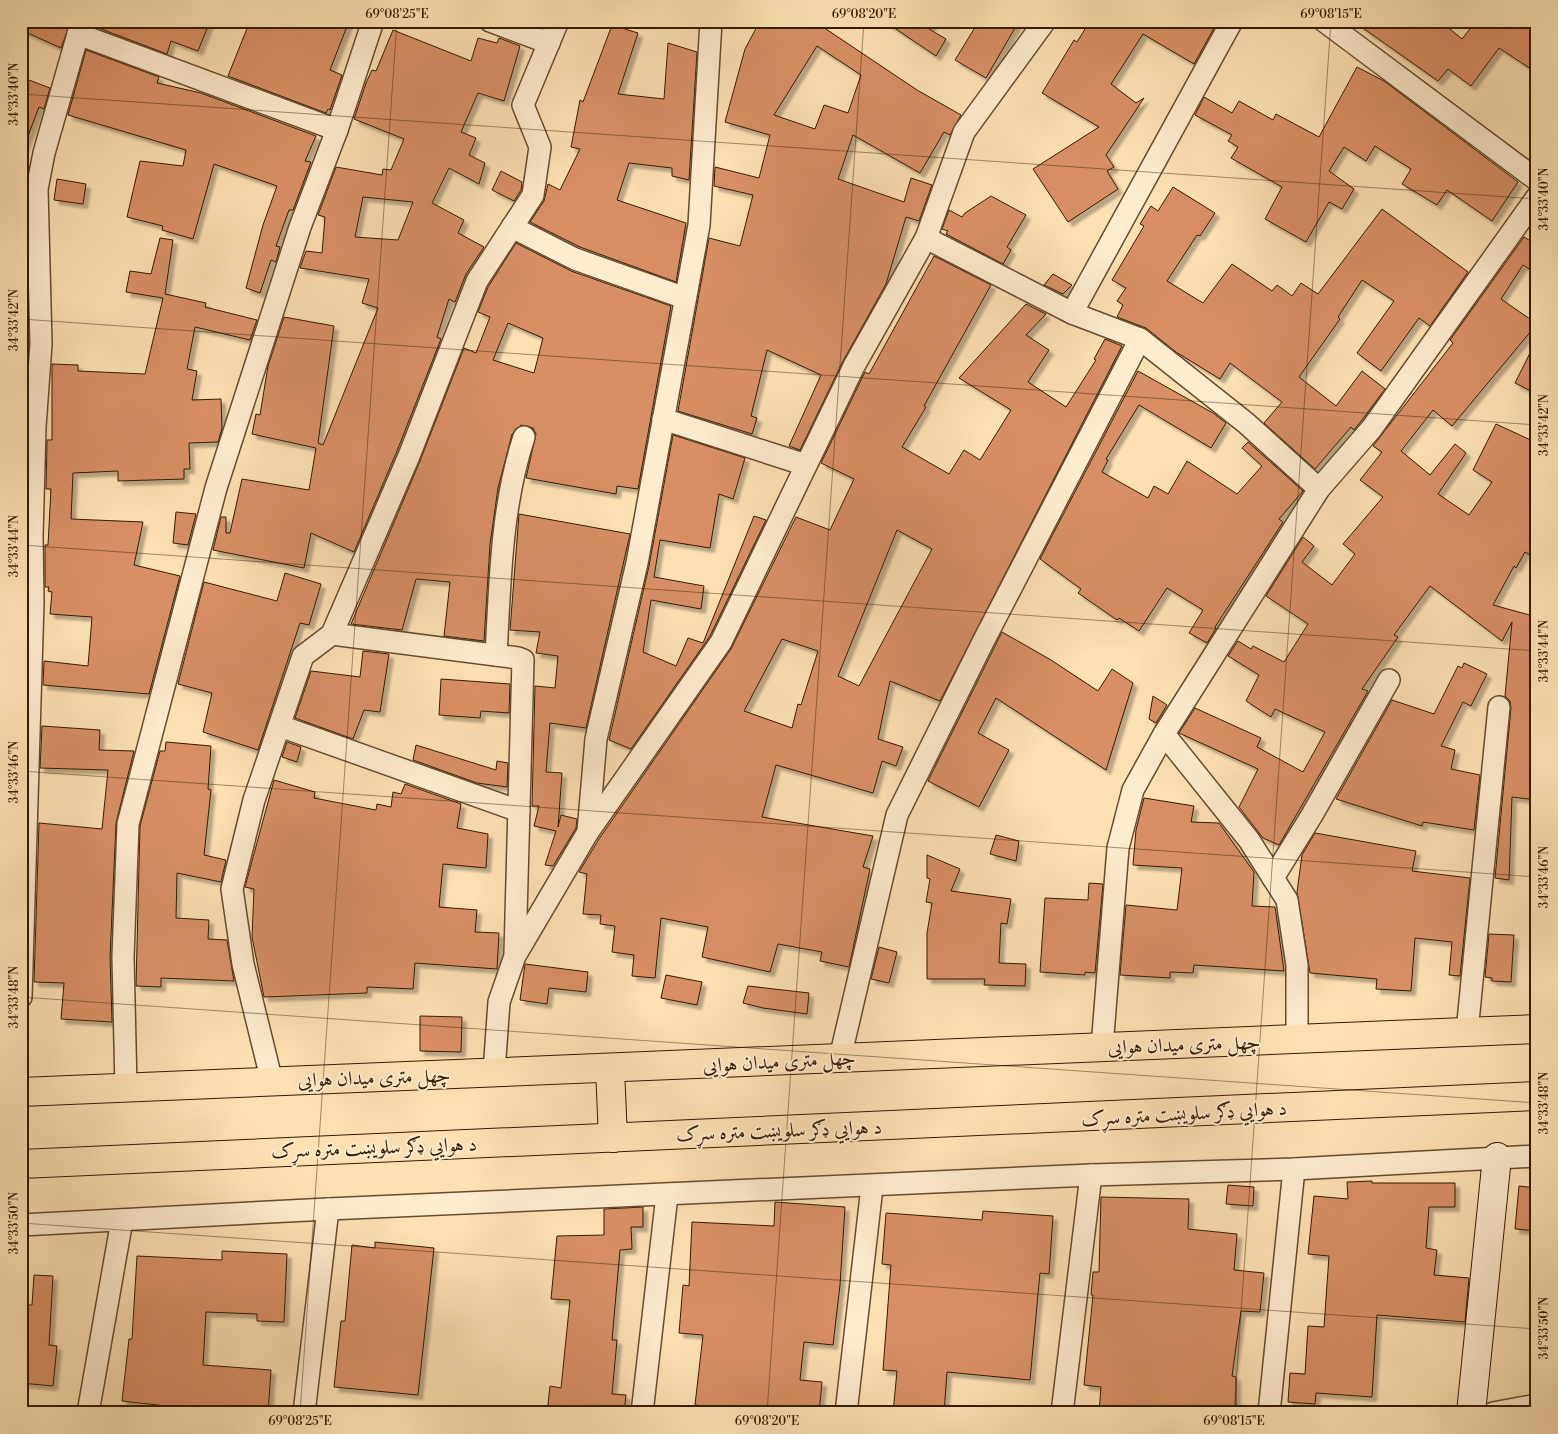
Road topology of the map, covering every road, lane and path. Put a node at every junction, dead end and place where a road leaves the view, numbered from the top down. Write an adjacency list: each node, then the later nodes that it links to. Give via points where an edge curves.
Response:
1 (373, 21): 10 (street)
2 (490, 21): 9 (street)
3 (558, 21): 9 (street)
4 (712, 21): 15 (street, via 699,225)
5 (1045, 21): 14 (street, via 964,132)
6 (1232, 21): 16 (street)
7 (1324, 21): 11 (street)
8 (81, 28): 10 (street); 22 (street, via 44,153 37,189 41,344)
9 (549, 43): 13 (street, via 523,105 540,147 533,195)
10 (337, 130): 44 (street, via 300,227 216,488 128,824 123,957)
11 (1537, 180)
12 (1537, 197): 21 (street, via 1372,428)
13 (512, 227): 15 (street, via 575,260); 23 (street, via 477,282 409,456)
14 (926, 238): 16 (street); 20 (street, via 854,366)
15 (685, 298): 18 (street)
16 (1072, 313): 17 (street)
17 (1140, 339): 21 (street, via 1246,423); 40 (street, via 897,816)
18 (664, 418): 20 (street); 31 (street, via 637,563 596,740)
19 (524, 437): 24 (street, via 514,468 506,519)
20 (806, 465): 31 (street, via 721,642)
21 (1318, 489): 28 (street)
22 (26, 536): 29 (street, via 33,602)
23 (332, 634): 24 (street); 27 (street, via 303,656)
24 (496, 655): 30 (street, via 523,660)
25 (1389, 680): 32 (street)
26 (1499, 707): 37 (street)
27 (280, 726): 30 (street); 43 (street, via 254,800 232,889 243,964)
28 (1164, 734): 32 (street, via 1248,840); 39 (street, via 1133,790 1118,848)
29 (24, 809): 33 (street)
30 (519, 811): 34 (street)
31 (588, 832): 34 (street)
32 (1273, 878): 38 (street, via 1287,900 1297,965)
33 (23, 892): 35 (street)
34 (515, 956): 42 (street, via 499,1002)
35 (21, 997)
36 (1537, 1029): 37 (main road, چهل متری میدان هوایی)
37 (1466, 1032): 38 (main road, چهل متری میدان هوایی)
38 (1296, 1039): 39 (main road, چهل متری میدان هوایی)
39 (1102, 1047): 40 (main road, چهل متری میدان هوایی)
40 (840, 1058): 41 (main road, چهل متری میدان هوایی)
41 (610, 1069): 42 (main road, چهل متری میدان هوایی); 47 (main road)
42 (494, 1072): 43 (main road, چهل متری میدان هوایی)
43 (272, 1082): 44 (main road, چهل متری میدان هوایی)
44 (126, 1088): 45 (main road, چهل متری میدان هوایی)
45 (21, 1092)
46 (1537, 1096): 47 (main road, د هوايي ډګر سلویښت متره سړک)
47 (613, 1138): 50 (main road, د هوايي ډګر سلویښت متره سړک)
48 (1537, 1156): 49 (street)
49 (1497, 1157): 51 (street); 65 (street)
50 (21, 1164)
51 (1294, 1169): 52 (street); 64 (street)
52 (1091, 1175): 53 (street); 63 (street)
53 (872, 1186): 54 (street); 62 (street)
54 (667, 1195): 55 (street); 61 (street)
55 (328, 1209): 56 (street); 60 (street)
56 (122, 1220): 57 (street); 59 (street)
57 (21, 1225)
58 (1537, 1405): 66 (street)
59 (88, 1413)
60 (304, 1413)
61 (642, 1413)
62 (846, 1413)
63 (1062, 1413)
64 (1269, 1413)
65 (1471, 1413)
66 (1493, 1413)

